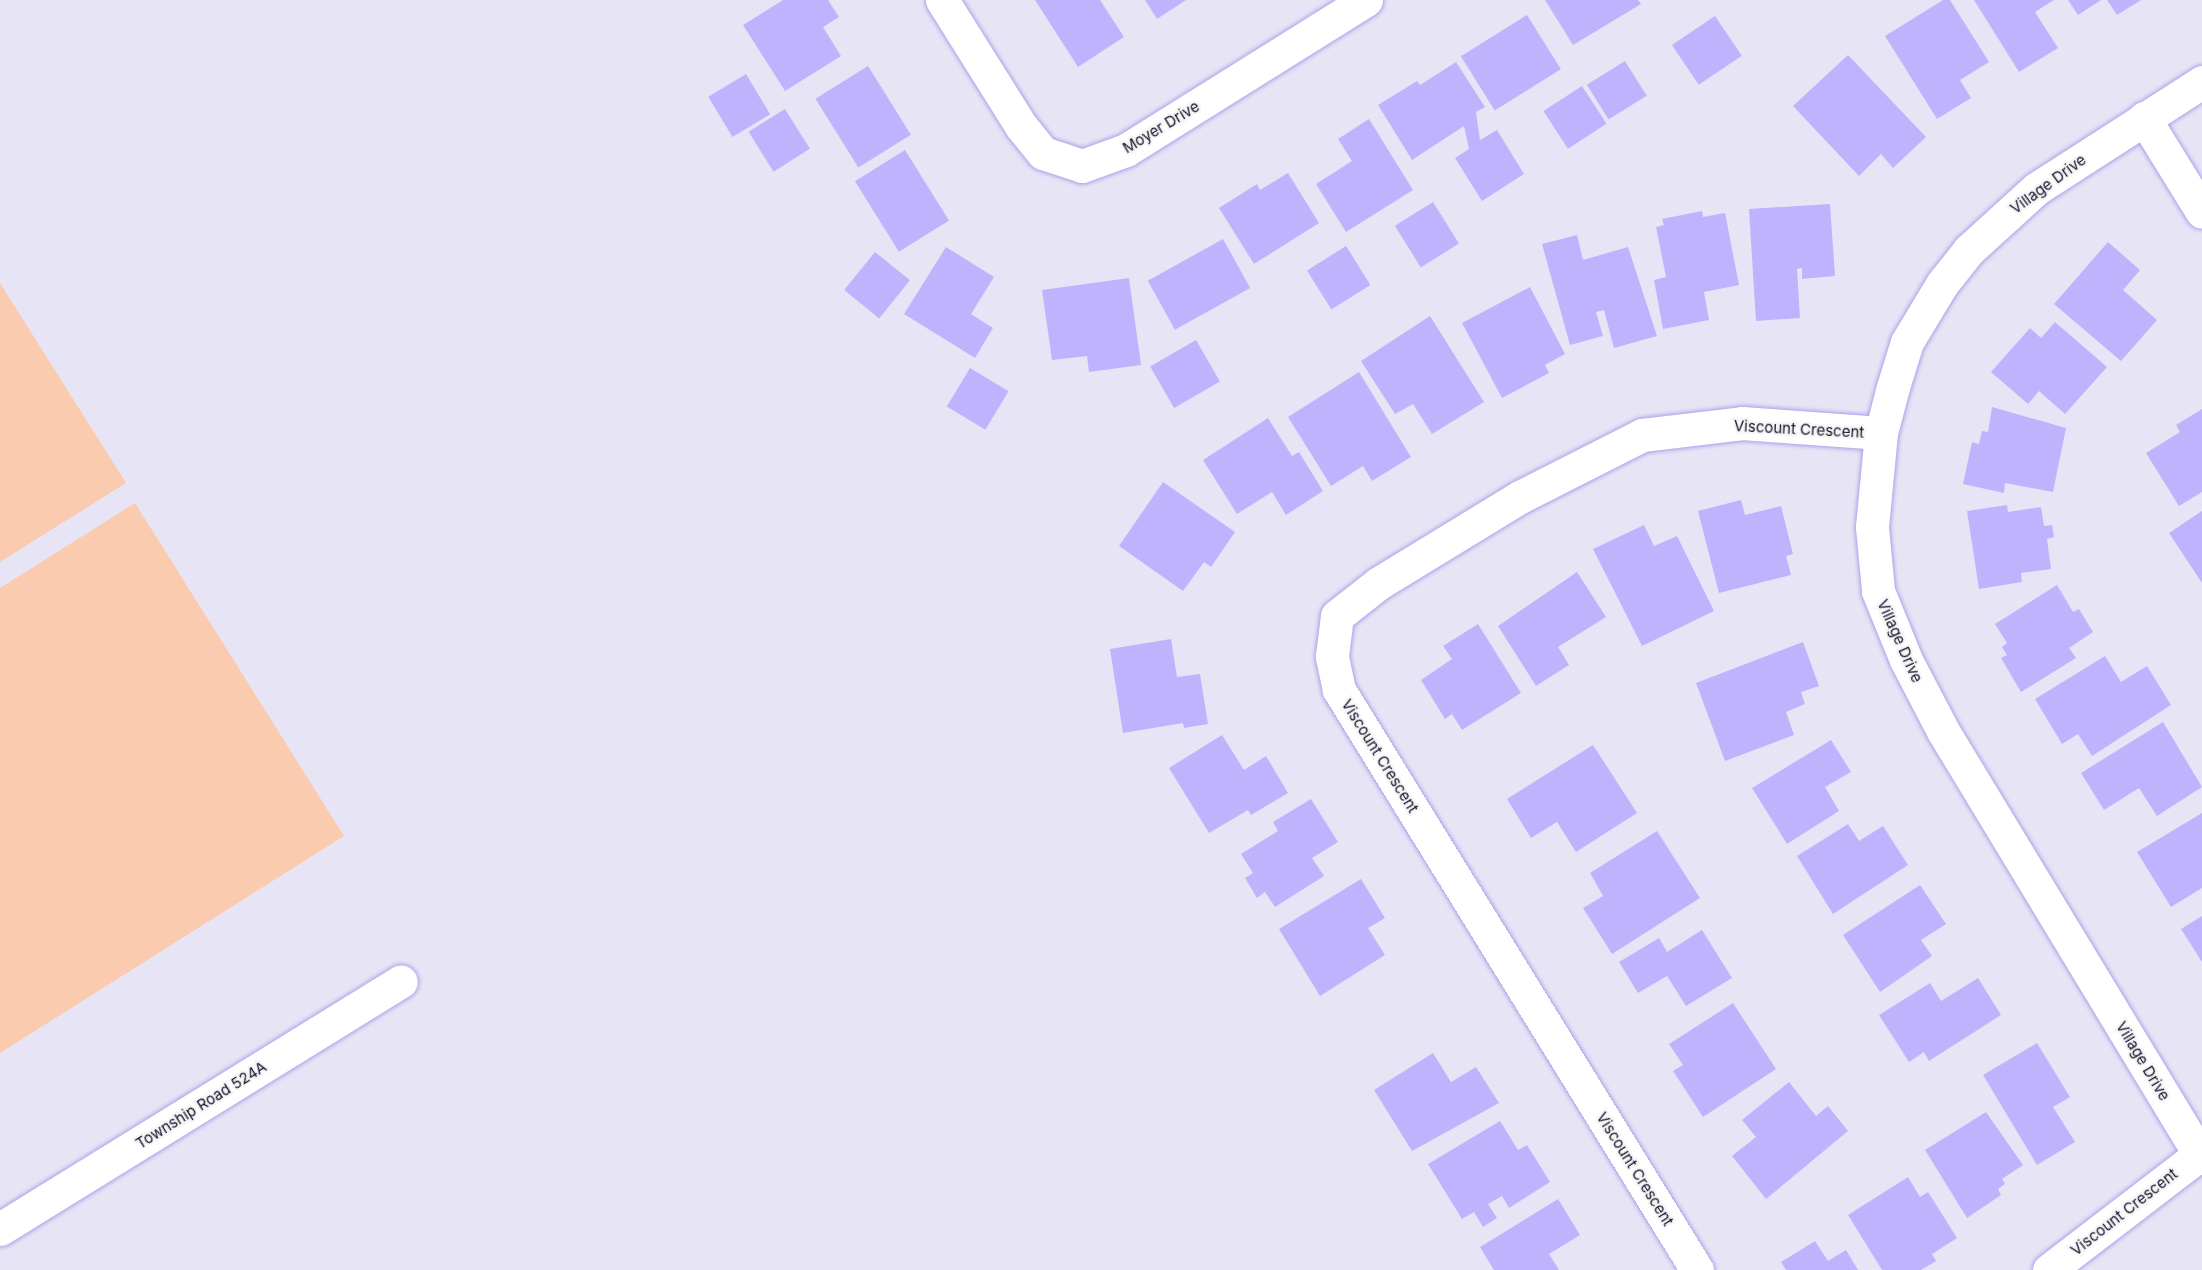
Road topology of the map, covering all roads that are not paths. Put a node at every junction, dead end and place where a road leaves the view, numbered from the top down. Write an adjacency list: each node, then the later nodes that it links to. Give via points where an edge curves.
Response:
1 (942, 0): 2 (street, Moyer Drive, via 1035,144 1043,153 1082,166 1126,150)
2 (1366, 0)
3 (2202, 81): 4 (street, Village Drive)
4 (2144, 118): 5 (street); 6 (street, Village Drive, via 2036,189 1969,250 1942,284 1906,342)
5 (2202, 213)
6 (1881, 433): 8 (street, Village Drive, via 1872,527 1878,591 1906,660 1943,732); 10 (street, Viscount Crescent, via 1742,423 1642,435 1520,497 1379,583 1337,616 1332,656 1339,690)
7 (401, 981): 9 (street, Township Road 524A)
8 (2201, 1156): 11 (street, Viscount Crescent)
9 (0, 1229)
10 (1697, 1270)
11 (2049, 1270)

